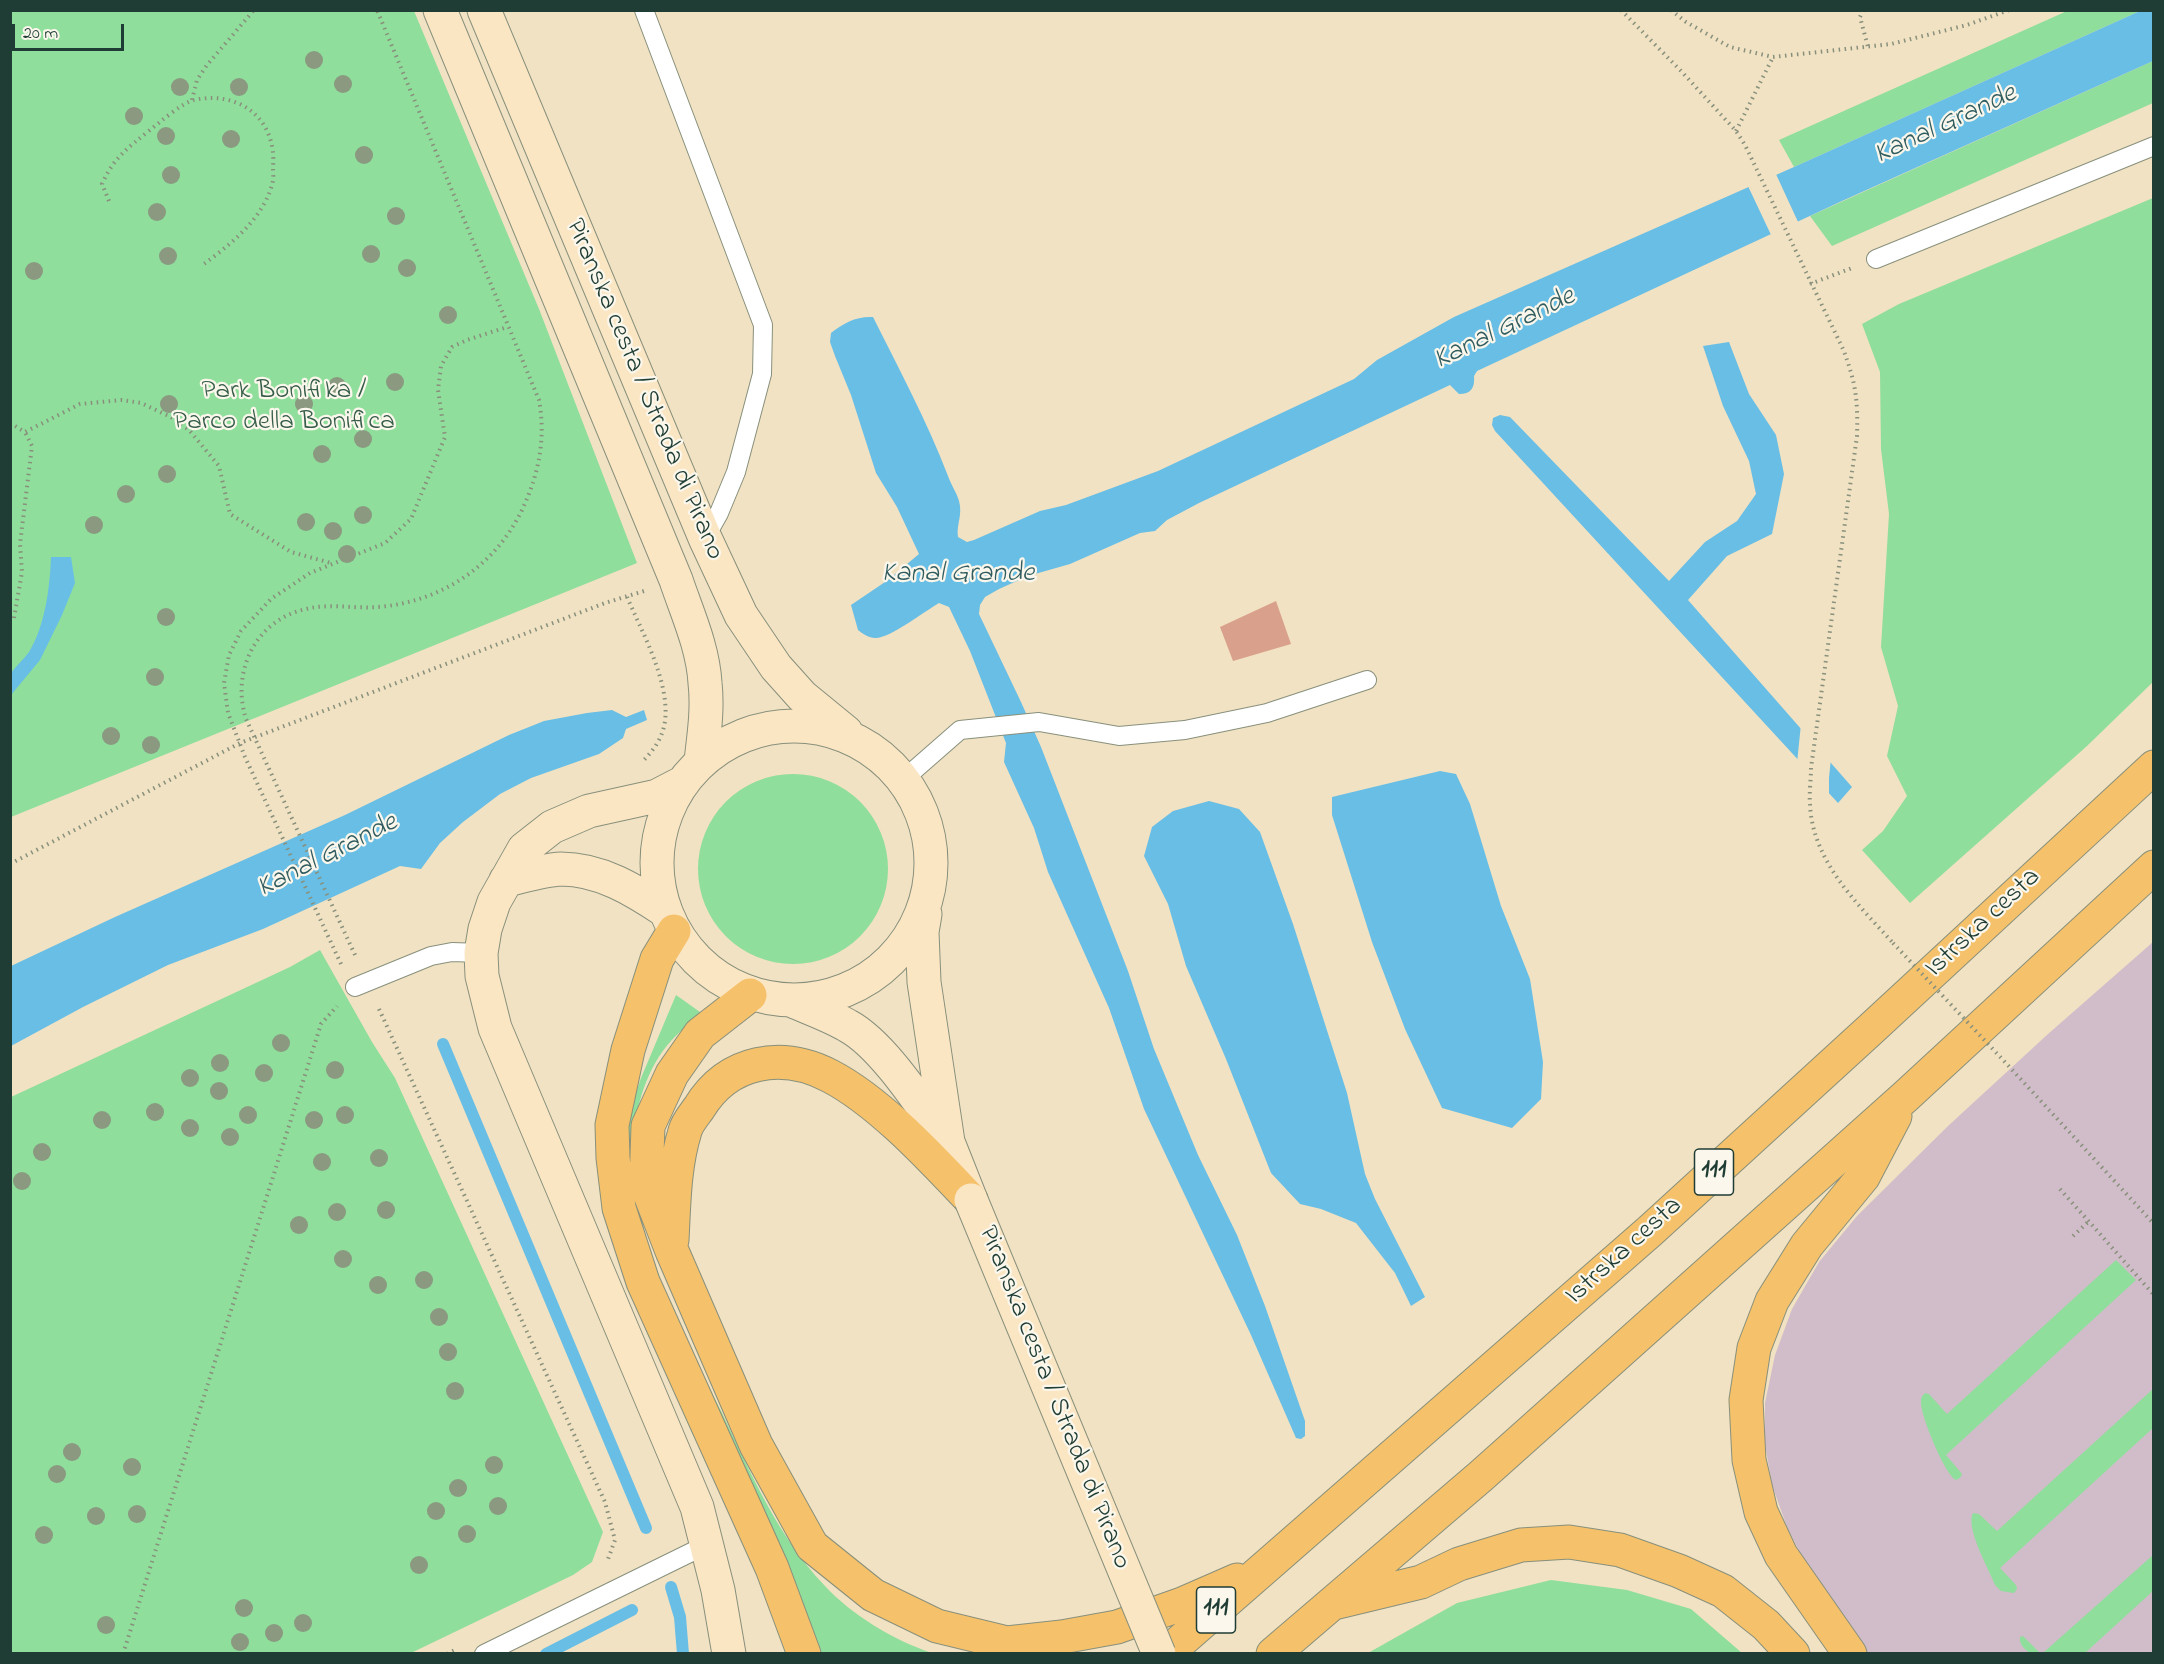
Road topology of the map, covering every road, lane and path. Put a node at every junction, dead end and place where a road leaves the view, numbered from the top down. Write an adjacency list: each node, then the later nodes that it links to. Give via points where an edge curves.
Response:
1 (254, 10): 12 (path, via 207,65 197,80)
2 (377, 10): 19 (path)
3 (440, 10): 24 (main road, Piranska cesta / Strada di Pirano)
4 (484, 10): 22 (main road, Piranska cesta / Strada di Pirano)
5 (644, 10): 22 (lane, via 763,325 762,374 736,472)
6 (1621, 10): 13 (path)
7 (1671, 10): 11 (path, via 1730,47)
8 (1863, 10): 10 (path, via 1860,17)
9 (2009, 10): 10 (path, via 1956,28)
10 (1868, 47): 11 (path)
11 (1773, 57): 13 (path)
12 (192, 100): 15 (path, via 110,166 102,184); 17 (path, via 232,100 252,109 266,126 274,154 272,185 259,212)
13 (1736, 131): 18 (path)
14 (2154, 146): 16 (lane)
15 (109, 201)
16 (1876, 259): 18 (path)
17 (201, 266)
18 (1810, 284): 51 (path, bridge, via 1843,350 1858,399 1848,517 1811,768 1810,806 1816,840 1831,870 1854,899)
19 (507, 327): 23 (path, via 452,347 441,366 438,390 445,437 411,519 385,543); 29 (path, via 539,400 543,420 534,484 516,522 484,563 446,588 393,606 305,609 268,629 249,653 242,677 241,699)
20 (10, 423): 21 (path)
21 (25, 432): 23 (path, via 80,404 122,400 141,403 189,430 219,466 230,514 291,552); 26 (path, via 32,446 20,544 22,572)
22 (705, 538): 30 (main road, Piranska cesta / Strada di Pirano, via 741,615 776,667 802,696)
23 (332, 564): 31 (path, via 310,573 271,599 241,631 229,655 224,683 228,713)
24 (676, 580): 25 (path); 33 (main road, Piranska cesta / Strada di Pirano, via 699,646 705,682 705,718)
25 (627, 597): 27 (path); 29 (path)
26 (14, 618)
27 (640, 629)
28 (1368, 680): 34 (lane, via 1267,713 1185,730 1119,736 1039,722 960,730)
29 (254, 737): 31 (path); 42 (path, via 359,963)
30 (852, 737): 33 (main road, via 809,726 778,727 722,746); 34 (main road, Piranska cesta / Strada di Pirano)
31 (240, 743): 35 (path); 41 (path)
32 (2154, 767): 57 (highway, Istrska cesta / 111, via 1650,1231)
33 (692, 772): 37 (main road, via 657,796 589,811 552,827 524,849); 39 (main road, via 669,806 661,830 656,867)
34 (904, 779): 38 (main road, Piranska cesta / Strada di Pirano, via 926,824 932,865)
35 (10, 864)
36 (2154, 867): 46 (highway)
37 (506, 880): 39 (main road, via 562,869 591,873 629,887); 40 (main road, via 494,902)
38 (927, 901): 44 (main road, via 915,929 896,956 872,977 844,992); 47 (main road, Piranska cesta / Strada di Pirano, via 922,932 924,982)
39 (669, 921): 43 (main road, via 688,952 706,970); 64 (highway, via 628,1050 612,1125 619,1208 643,1282 772,1568)
40 (481, 953): 42 (lane, via 431,956); 55 (main road, via 482,976 495,1028 697,1506)
41 (344, 969)
42 (361, 985): 56 (path, via 605,1502 615,1540)
43 (750, 994): 44 (main road); 53 (highway, via 700,1034 672,1074 648,1126 646,1184)
44 (793, 1001): 47 (main road, Piranska cesta / Strada di Pirano, via 849,1026 874,1047)
45 (321, 1024): 60 (path)
46 (1906, 1096): 58 (highway, via 1481,1476); 69 (highway, via 1863,1177 1807,1245 1772,1301 1754,1348 1746,1400 1749,1460 1761,1512 1781,1555)
47 (948, 1142): 49 (main road, Piranska cesta / Strada di Pirano)
48 (2060, 1189): 50 (path)
49 (971, 1200): 53 (highway, via 894,1123 858,1094 831,1076 803,1065 771,1061 736,1071 707,1094 686,1129 675,1177); 65 (main road, Piranska cesta / Strada di Pirano, bridge)
50 (2088, 1222): 52 (path); 54 (path)
51 (2154, 1224)
52 (2073, 1236)
53 (672, 1251): 57 (highway, via 756,1444 813,1546 873,1595 937,1626 1007,1643 1117,1627)
54 (2154, 1295)
55 (706, 1545): 62 (lane); 63 (main road)
56 (606, 1565)
57 (1266, 1567): 66 (highway, Istrska cesta / 111)
58 (1330, 1604): 67 (highway); 68 (highway, via 1421,1582 1459,1564 1521,1545 1569,1542 1620,1550 1723,1591 1766,1625)
59 (458, 1648): 61 (path)
60 (123, 1653)
61 (447, 1653)
62 (484, 1653)
63 (729, 1653)
64 (804, 1653)
65 (1159, 1653)
66 (1166, 1653)
67 (1273, 1653)
68 (1793, 1653)
69 (1850, 1653)

